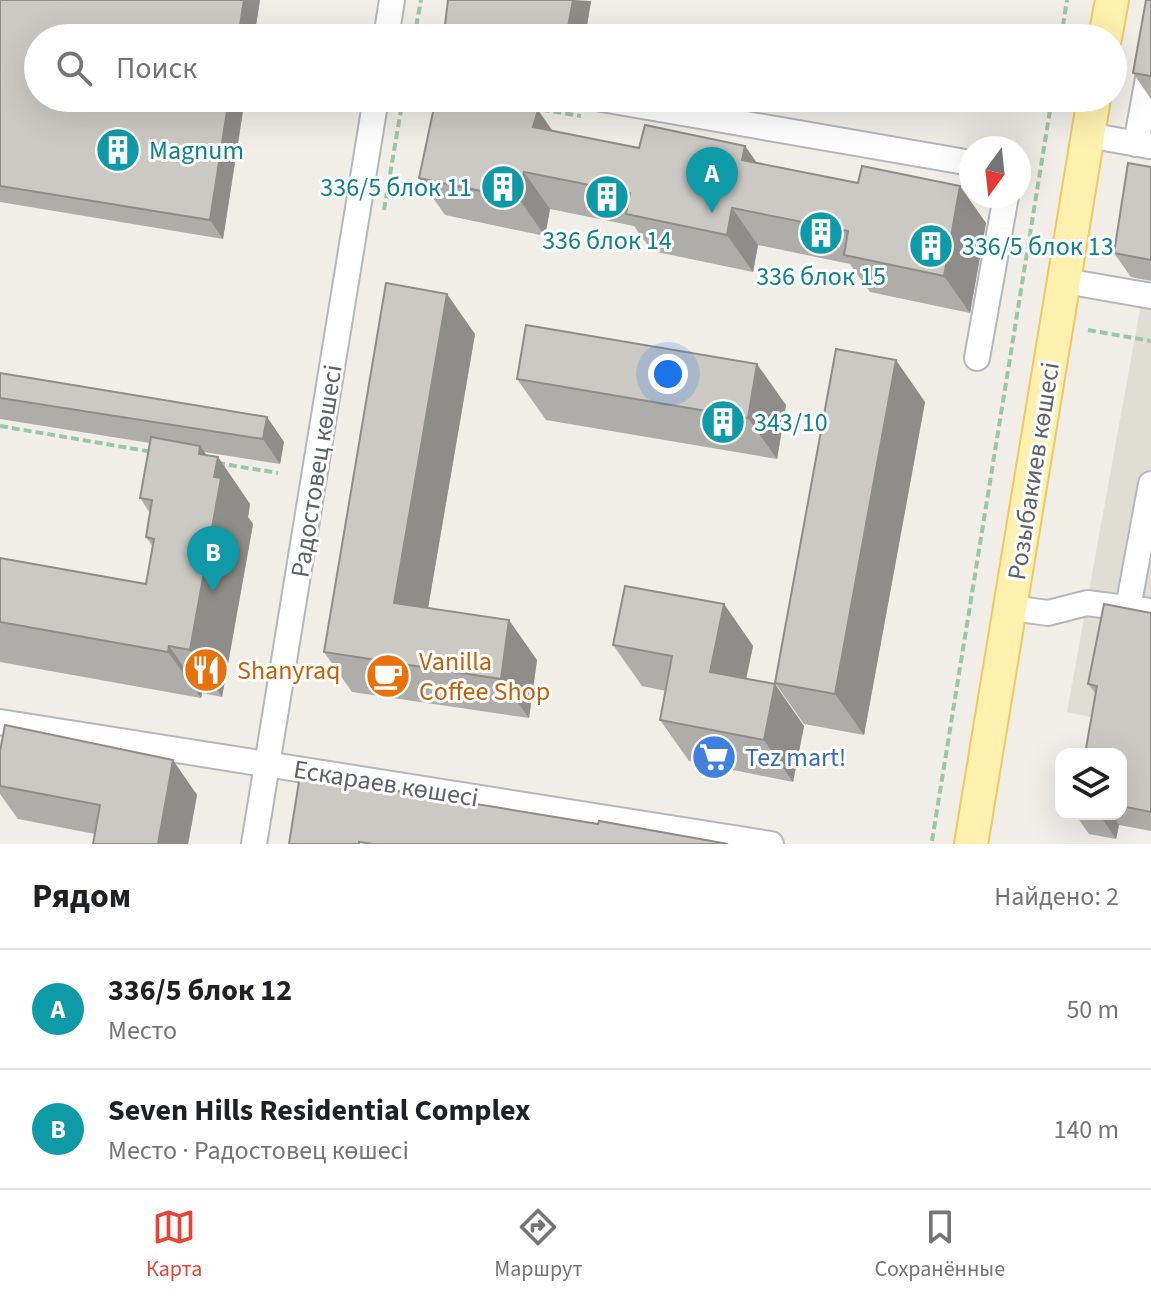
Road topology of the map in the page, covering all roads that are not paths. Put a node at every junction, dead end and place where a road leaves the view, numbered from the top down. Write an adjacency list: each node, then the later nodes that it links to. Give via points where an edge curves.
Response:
1 (392, 0): 3 (street)
2 (1112, 0): 4 (main road)
3 (388, 24)
4 (1108, 24)
5 (1151, 62): 10 (street)
6 (374, 112): 20 (street, Радостовец көшесі)
7 (677, 112): 11 (street)
8 (1092, 112): 9 (main road, Розыбакиев көшесі)
9 (1088, 135): 10 (street); 13 (main road, Розыбакиев көшесі)
10 (1143, 145)
11 (959, 161)
12 (1012, 208): 15 (street)
13 (1065, 281): 14 (street); 17 (main road, Розыбакиев көшесі)
14 (1151, 296)
15 (977, 358)
16 (1151, 484): 18 (street)
17 (1011, 608): 18 (street, via 1048,613 1087,603); 23 (main road, Розыбакиев көшесі)
18 (1140, 610)
19 (0, 722): 20 (street, Ескараев көшесі)
20 (268, 764): 21 (street, Радостовец көшесі); 22 (street, Ескараев көшесі)
21 (254, 844)
22 (771, 844)
23 (971, 844)

